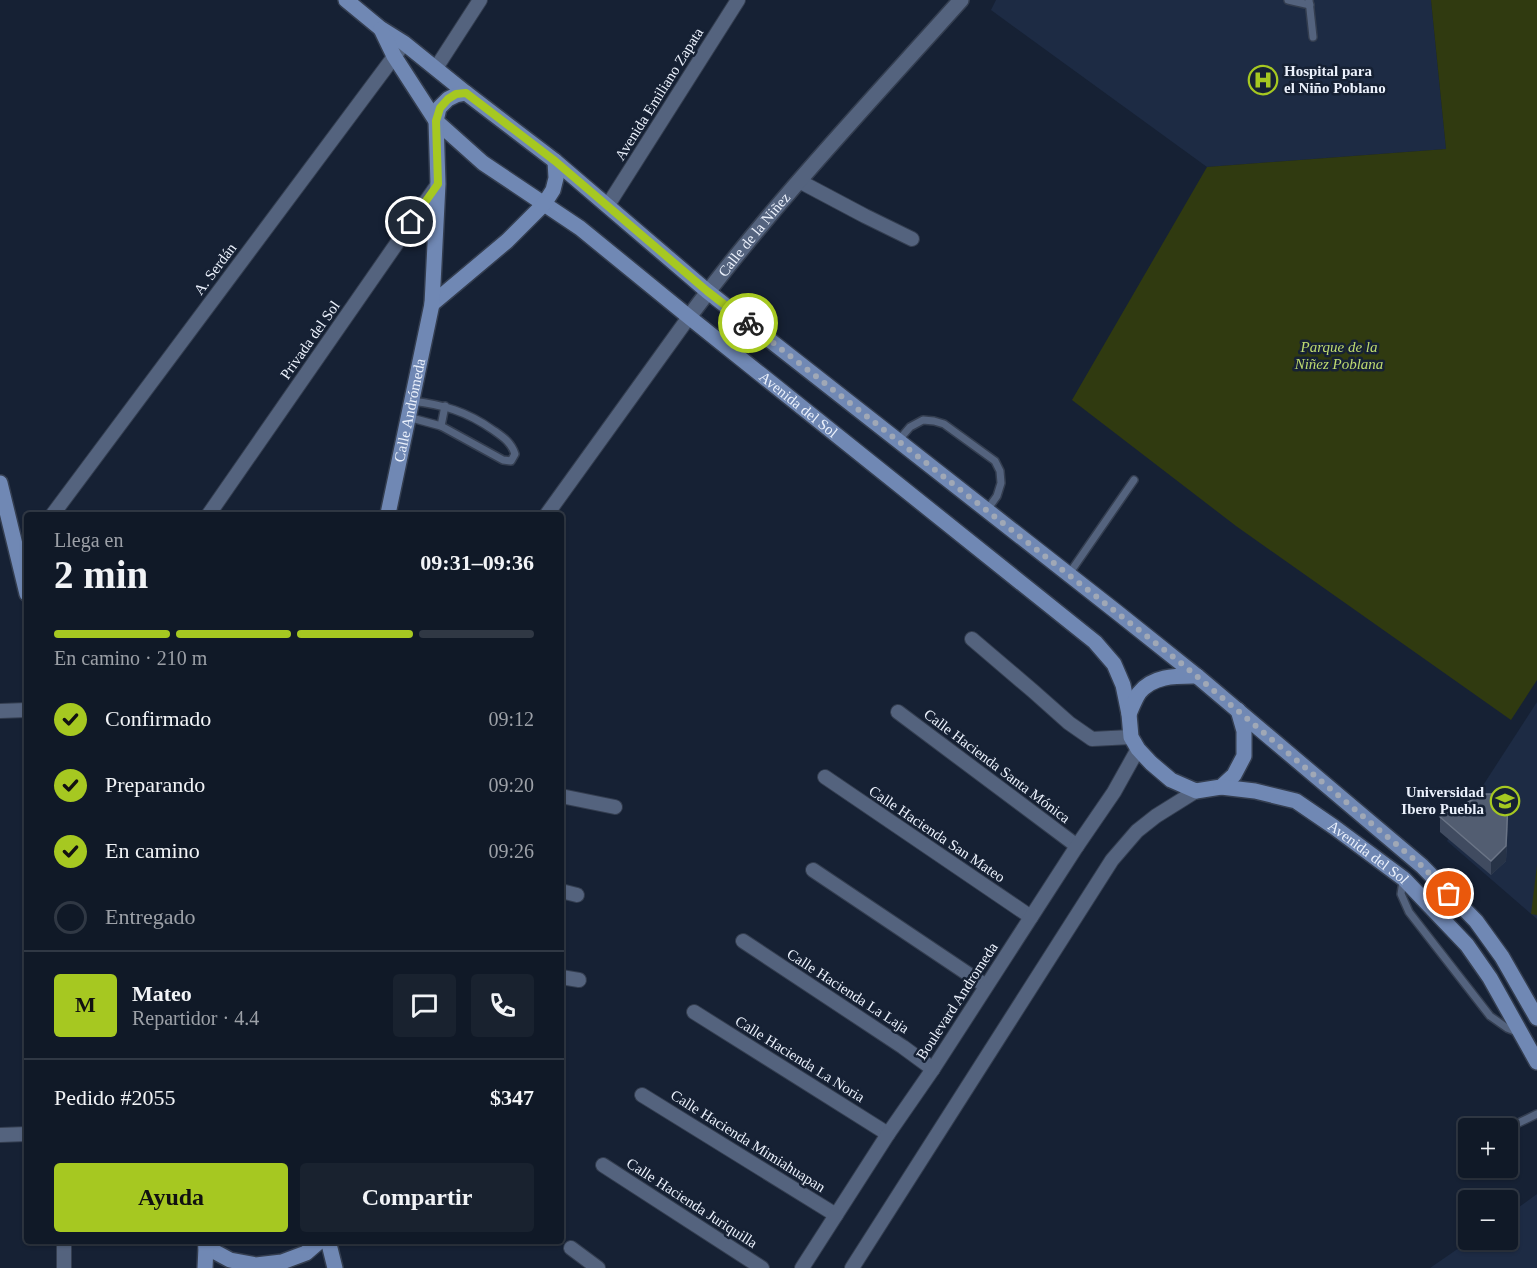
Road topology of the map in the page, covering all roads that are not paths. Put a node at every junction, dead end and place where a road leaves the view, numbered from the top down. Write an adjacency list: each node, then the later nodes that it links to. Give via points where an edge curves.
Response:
1 (346, 0): 7 (main road, Avenida del Sol)
2 (480, 0): 11 (street)
3 (738, 0): 18 (street, Avenida Emiliano Zapata)
4 (961, 0): 15 (street, Calle de la Niñez)
5 (1288, 0): 6 (lane)
6 (1310, 3): 8 (lane)
7 (380, 28): 9 (main road, Avenida del Sol); 10 (main road, Avenida del Sol)
8 (1313, 37)
9 (404, 43): 10 (street, A. Serdán); 11 (main road, Avenida del Sol)
10 (394, 56): 13 (main road, Avenida del Sol); 31 (street, A. Serdán)
11 (436, 68): 12 (main road, Avenida del Sol)
12 (466, 93): 13 (main road, via 448,99); 14 (main road, Avenida del Sol)
13 (436, 121): 16 (main road, Calle Andrómeda); 17 (main road, Avenida del Sol, via 483,163)
14 (555, 161): 17 (main road, via 553,190); 18 (main road, Avenida del Sol)
15 (799, 180): 19 (street); 20 (street, Calle de la Niñez)
16 (438, 184): 21 (main road, Calle Andrómeda); 32 (street, Privada del Sol)
17 (544, 204): 21 (main road, via 507,242); 22 (main road, Avenida del Sol, via 580,228)
18 (608, 205): 20 (main road, Avenida del Sol)
19 (912, 239)
20 (707, 291): 22 (street, Calle de la Niñez); 27 (main road, Avenida del Sol)
21 (432, 304): 23 (main road, Calle Andrómeda)
22 (689, 317): 34 (street, Calle de la Niñez); 43 (main road, Avenida del Sol, via 1095,642 1114,664)
23 (412, 401): 24 (lane); 25 (main road, Calle Andrómeda)
24 (445, 406): 26 (lane); 26 (lane, via 476,418 504,438 515,454 511,461 503,460)
25 (408, 417): 26 (lane); 33 (main road, Calle Andrómeda)
26 (441, 426)
27 (898, 441): 30 (main road, Avenida del Sol); 30 (lane, via 910,427 923,420 934,420 995,461 1001,483)
28 (1134, 480): 36 (lane)
29 (0, 483): 35 (main road)
30 (987, 510): 36 (main road, Avenida del Sol)
31 (54, 512)
32 (210, 512)
33 (388, 512)
34 (549, 512)
35 (23, 555)
36 (1069, 574): 38 (main road, Avenida del Sol)
37 (972, 639): 44 (street, via 1092,739)
38 (1197, 676): 40 (main road); 43 (main road, via 1157,679 1140,692)
39 (24, 710): 41 (street)
40 (1238, 710): 46 (main road, via 1244,731 1244,756 1234,775); 61 (main road, Avenida del Sol, via 1422,866 1476,921)
41 (0, 711)
42 (898, 712): 50 (street, Calle Hacienda Santa Mónica)
43 (1129, 714): 44 (main road)
44 (1134, 743): 47 (main road, via 1171,780); 50 (street, Boulevard Andromeda, via 1114,792)
45 (825, 777): 55 (street, Calle Hacienda San Mateo)
46 (1221, 787): 47 (main road); 52 (main road, Avenida del Sol, via 1296,801)
47 (1197, 791): 84 (street, via 1137,831 1112,860)
48 (564, 797): 49 (street)
49 (615, 807)
50 (1077, 846): 55 (street, Boulevard Andromeda)
51 (813, 870): 59 (street)
52 (1404, 879): 62 (main road, Avenida del Sol, via 1467,945); 62 (lane, via 1401,894 1408,912 1490,1016)
53 (564, 892): 54 (street)
54 (577, 895)
55 (1031, 917): 59 (street, Boulevard Andromeda)
56 (743, 941): 64 (street, Calle Hacienda La Laja)
57 (564, 978): 58 (street)
58 (579, 980)
59 (986, 986): 64 (street, Boulevard Andromeda)
60 (694, 1012): 69 (street, Calle Hacienda La Noria)
61 (1537, 1018)
62 (1521, 1034): 63 (main road, Avenida del Sol)
63 (1537, 1062)
64 (933, 1069): 69 (street, Boulevard Andromeda)
65 (642, 1095): 72 (street, Calle Hacienda Mimiahuapan)
66 (1537, 1114): 67 (lane)
67 (1518, 1123)
68 (24, 1134): 70 (street)
69 (888, 1134): 72 (street, Boulevard Andromeda)
70 (0, 1135)
71 (603, 1165): 82 (street, Calle Hacienda Juriquilla)
72 (836, 1215): 83 (street, Boulevard Andromeda)
73 (64, 1244): 78 (street)
74 (206, 1244): 75 (main road, via 230,1260 256,1265 282,1262); 79 (main road)
75 (316, 1244)
76 (329, 1244): 80 (main road)
77 (571, 1248): 81 (street)
78 (64, 1268)
79 (204, 1268)
80 (335, 1268)
81 (598, 1268)
82 (762, 1268)
83 (802, 1268)
84 (852, 1268)

